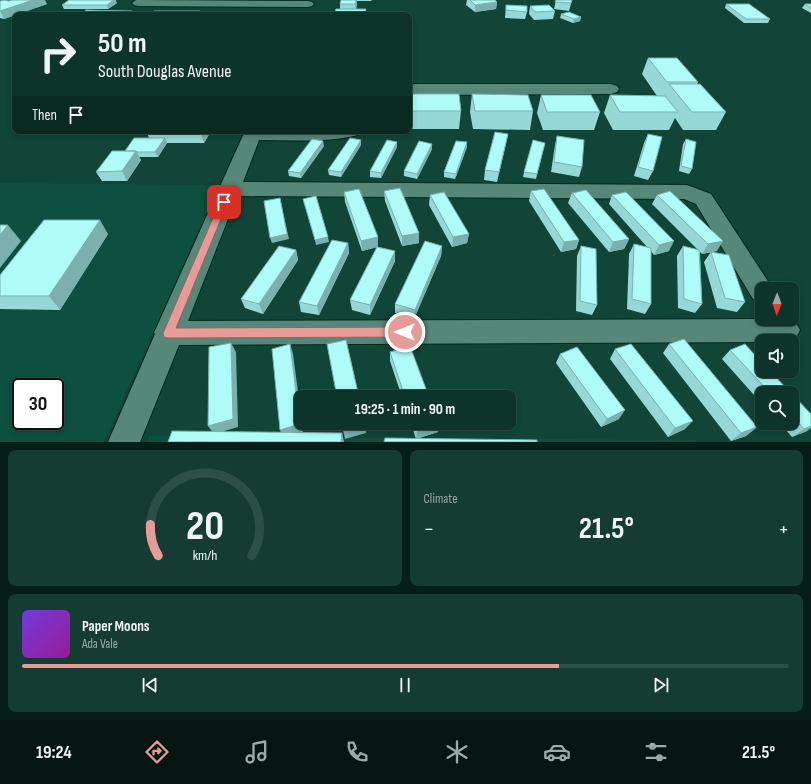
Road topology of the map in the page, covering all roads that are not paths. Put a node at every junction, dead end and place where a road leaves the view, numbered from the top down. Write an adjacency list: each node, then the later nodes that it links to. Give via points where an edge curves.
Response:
1 (309, 2): 2 (street); 3 (street)
2 (138, 3)
3 (304, 12)
4 (611, 89): 5 (street)
5 (412, 90)
6 (253, 134): 9 (street)
7 (288, 134): 8 (street)
8 (330, 134)
9 (230, 189): 10 (street, via 687,192 704,199); 12 (street)
10 (756, 282)
11 (783, 326): 12 (street, via 786,330)
12 (168, 333): 13 (street)
13 (124, 442)

